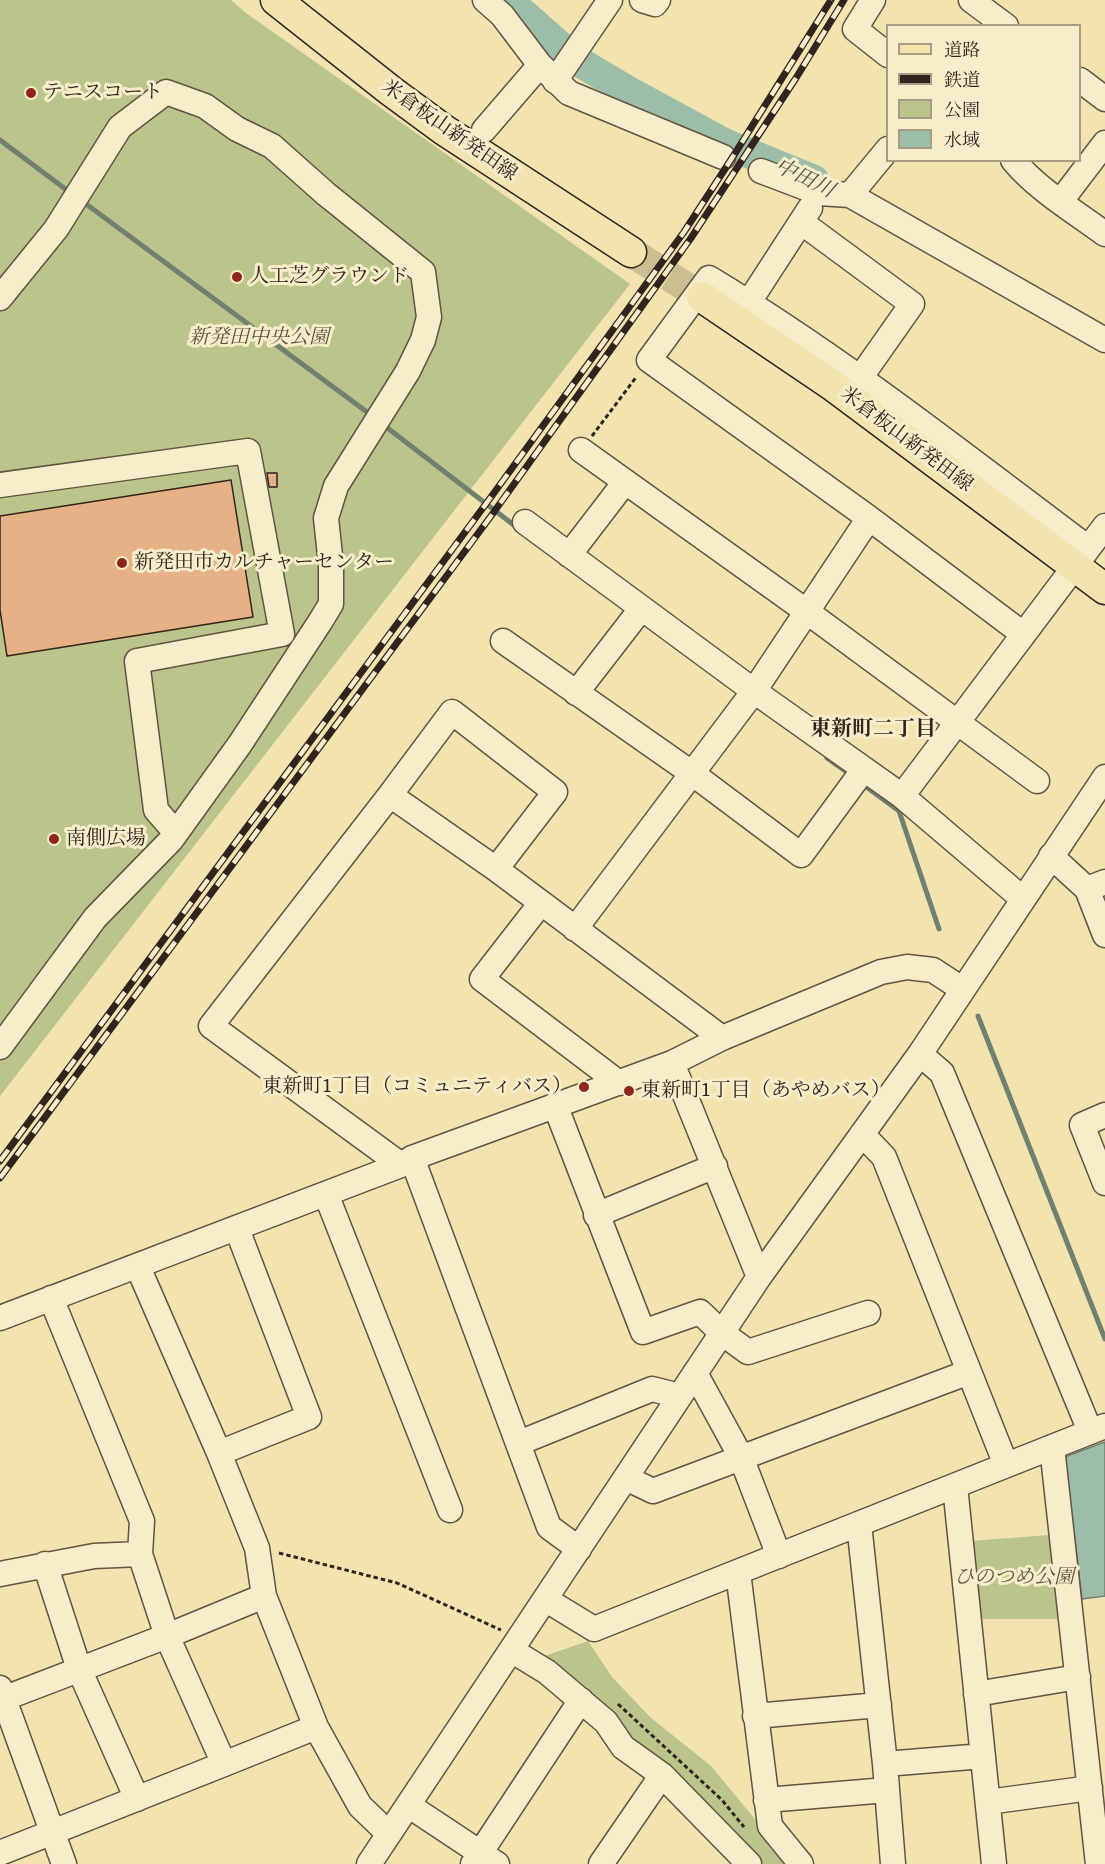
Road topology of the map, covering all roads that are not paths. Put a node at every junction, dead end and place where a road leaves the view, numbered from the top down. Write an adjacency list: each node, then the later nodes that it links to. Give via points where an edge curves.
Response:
1 (276, 0): 24 (main road, 米倉板山新発田線, via 444,130)
2 (485, 0): 10 (street, via 502,15)
3 (610, 0): 10 (street)
4 (642, 0): 5 (street, via 655,4)
5 (658, 0)
6 (873, 0): 9 (street, via 855,29)
7 (971, 0): 8 (street)
8 (1003, 24)
9 (886, 53)
10 (547, 73): 13 (street); 16 (street, via 569,93)
11 (1081, 81): 12 (street)
12 (1105, 99)
13 (484, 130)
14 (1105, 143): 21 (street)
15 (886, 150): 20 (street)
16 (723, 157)
17 (1015, 162): 21 (street)
18 (760, 171): 19 (street)
19 (819, 193): 20 (street); 22 (street)
20 (850, 195): 28 (street)
21 (1060, 202): 23 (street)
22 (801, 222): 27 (street); 29 (street, via 912,304)
23 (1105, 234)
24 (631, 252)
25 (702, 297): 37 (main road, 米倉板山新発田線)
26 (0, 298): 44 (street, via 56,229 120,127 166,92 205,106 237,129 272,146 423,272 429,317 423,340 336,486 326,518 331,604)
27 (749, 302): 29 (street); 33 (street, via 709,278 649,360)
28 (1103, 334)
29 (860, 378): 37 (street)
30 (581, 450): 31 (street)
31 (625, 482): 36 (street); 40 (street)
32 (0, 485): 41 (street, via 248,451)
33 (869, 518): 40 (street); 42 (street)
34 (525, 522): 36 (street)
35 (1105, 526): 37 (street)
36 (569, 555): 39 (street)
37 (1081, 558): 38 (main road, 米倉板山新発田線); 42 (street)
38 (1105, 589)
39 (641, 609): 45 (street); 46 (street)
40 (806, 610): 45 (street); 47 (street)
41 (282, 634): 44 (street); 54 (street, via 137,661 156,810)
42 (1023, 634): 47 (street)
43 (503, 641): 46 (street)
44 (302, 651): 54 (street)
45 (754, 691): 48 (street); 49 (street)
46 (576, 693): 49 (street)
47 (956, 722): 51 (street); 53 (street)
48 (864, 769): 49 (street, via 801,855); 53 (street)
49 (693, 774): 60 (street)
50 (1105, 777): 55 (street)
51 (1036, 781)
52 (390, 795): 56 (street); 56 (street, via 452,712 555,792); 71 (street, via 211,1026)
53 (902, 796): 58 (street)
54 (176, 833): 64 (street, via 95,918)
55 (1051, 856): 57 (street); 58 (street)
56 (495, 869): 59 (street)
57 (1096, 885): 61 (street)
58 (1023, 899): 62 (street)
59 (541, 903): 60 (street); 67 (street, via 482,980)
60 (575, 929): 63 (street)
61 (1105, 935)
62 (962, 989): 63 (street, via 933,970 907,967 880,972); 65 (street)
63 (722, 1038): 66 (street)
64 (0, 1047)
65 (920, 1054): 70 (street); 86 (street, via 942,1073)
66 (672, 1063): 67 (street); 72 (street)
67 (619, 1083): 68 (street)
68 (555, 1105): 71 (street); 75 (street)
69 (1105, 1115): 73 (street, via 1082,1125)
70 (862, 1134): 78 (street); 83 (street, via 884,1157)
71 (406, 1161): 74 (street); 87 (street)
72 (714, 1167): 75 (street); 78 (street)
73 (1105, 1184)
74 (326, 1194): 76 (street); 94 (street)
75 (596, 1215): 82 (street, via 643,1332 700,1312)
76 (237, 1229): 77 (street); 89 (street, via 309,1417)
77 (138, 1267): 79 (street); 89 (street)
78 (759, 1277): 82 (street)
79 (51, 1298): 81 (street); 97 (street, via 142,1521)
80 (868, 1313): 82 (street, via 748,1352)
81 (0, 1318)
82 (722, 1333): 84 (street)
83 (969, 1372): 90 (street); 91 (street)
84 (695, 1373): 85 (street); 90 (street)
85 (680, 1396): 87 (street, via 652,1389); 92 (street)
86 (1098, 1428): 88 (street)
87 (519, 1443): 96 (street, via 549,1527)
88 (1052, 1447): 91 (street); 107 (street)
89 (219, 1453): 102 (street, via 257,1548)
90 (741, 1457): 92 (street, via 653,1491); 98 (street)
91 (1006, 1465): 93 (street)
92 (626, 1478): 96 (street)
93 (955, 1486): 95 (street); 108 (street)
94 (450, 1510)
95 (859, 1524): 98 (street); 111 (street)
96 (579, 1549): 103 (street)
97 (140, 1554): 99 (street); 104 (street)
98 (779, 1556): 100 (street)
99 (45, 1564): 101 (street); 106 (street)
100 (738, 1572): 103 (street, via 594,1629); 112 (street)
101 (0, 1574)
102 (264, 1596): 104 (street); 113 (street)
103 (545, 1599): 105 (street)
104 (167, 1636): 106 (street); 115 (street)
105 (511, 1650): 110 (street, via 547,1672); 123 (street)
106 (79, 1669): 109 (street); 120 (street)
107 (1078, 1677): 108 (street); 118 (street)
108 (976, 1694): 114 (street)
109 (1, 1695): 125 (street)
110 (581, 1700): 117 (street, via 606,1722 623,1747); 128 (street)
111 (879, 1705): 112 (street); 116 (street)
112 (755, 1716): 121 (street)
113 (316, 1727): 115 (street); 126 (street, via 360,1806)
114 (983, 1756): 116 (street); 122 (street)
115 (224, 1764): 120 (street)
116 (885, 1764): 119 (street)
117 (662, 1775): 129 (street); 132 (street)
118 (1090, 1788): 122 (street); 124 (street)
119 (887, 1791): 121 (street); 134 (street)
120 (137, 1799): 125 (street)
121 (766, 1800): 133 (street, via 770,1826)
122 (988, 1802): 135 (street)
123 (408, 1805): 126 (street); 128 (street)
124 (1099, 1819): 136 (street)
125 (51, 1832): 127 (street); 130 (street)
126 (389, 1834): 131 (street)
127 (0, 1853)
128 (483, 1860)
129 (739, 1860)
130 (64, 1864)
131 (369, 1864)
132 (601, 1864)
133 (801, 1864)
134 (893, 1864)
135 (994, 1864)
136 (1098, 1864)

